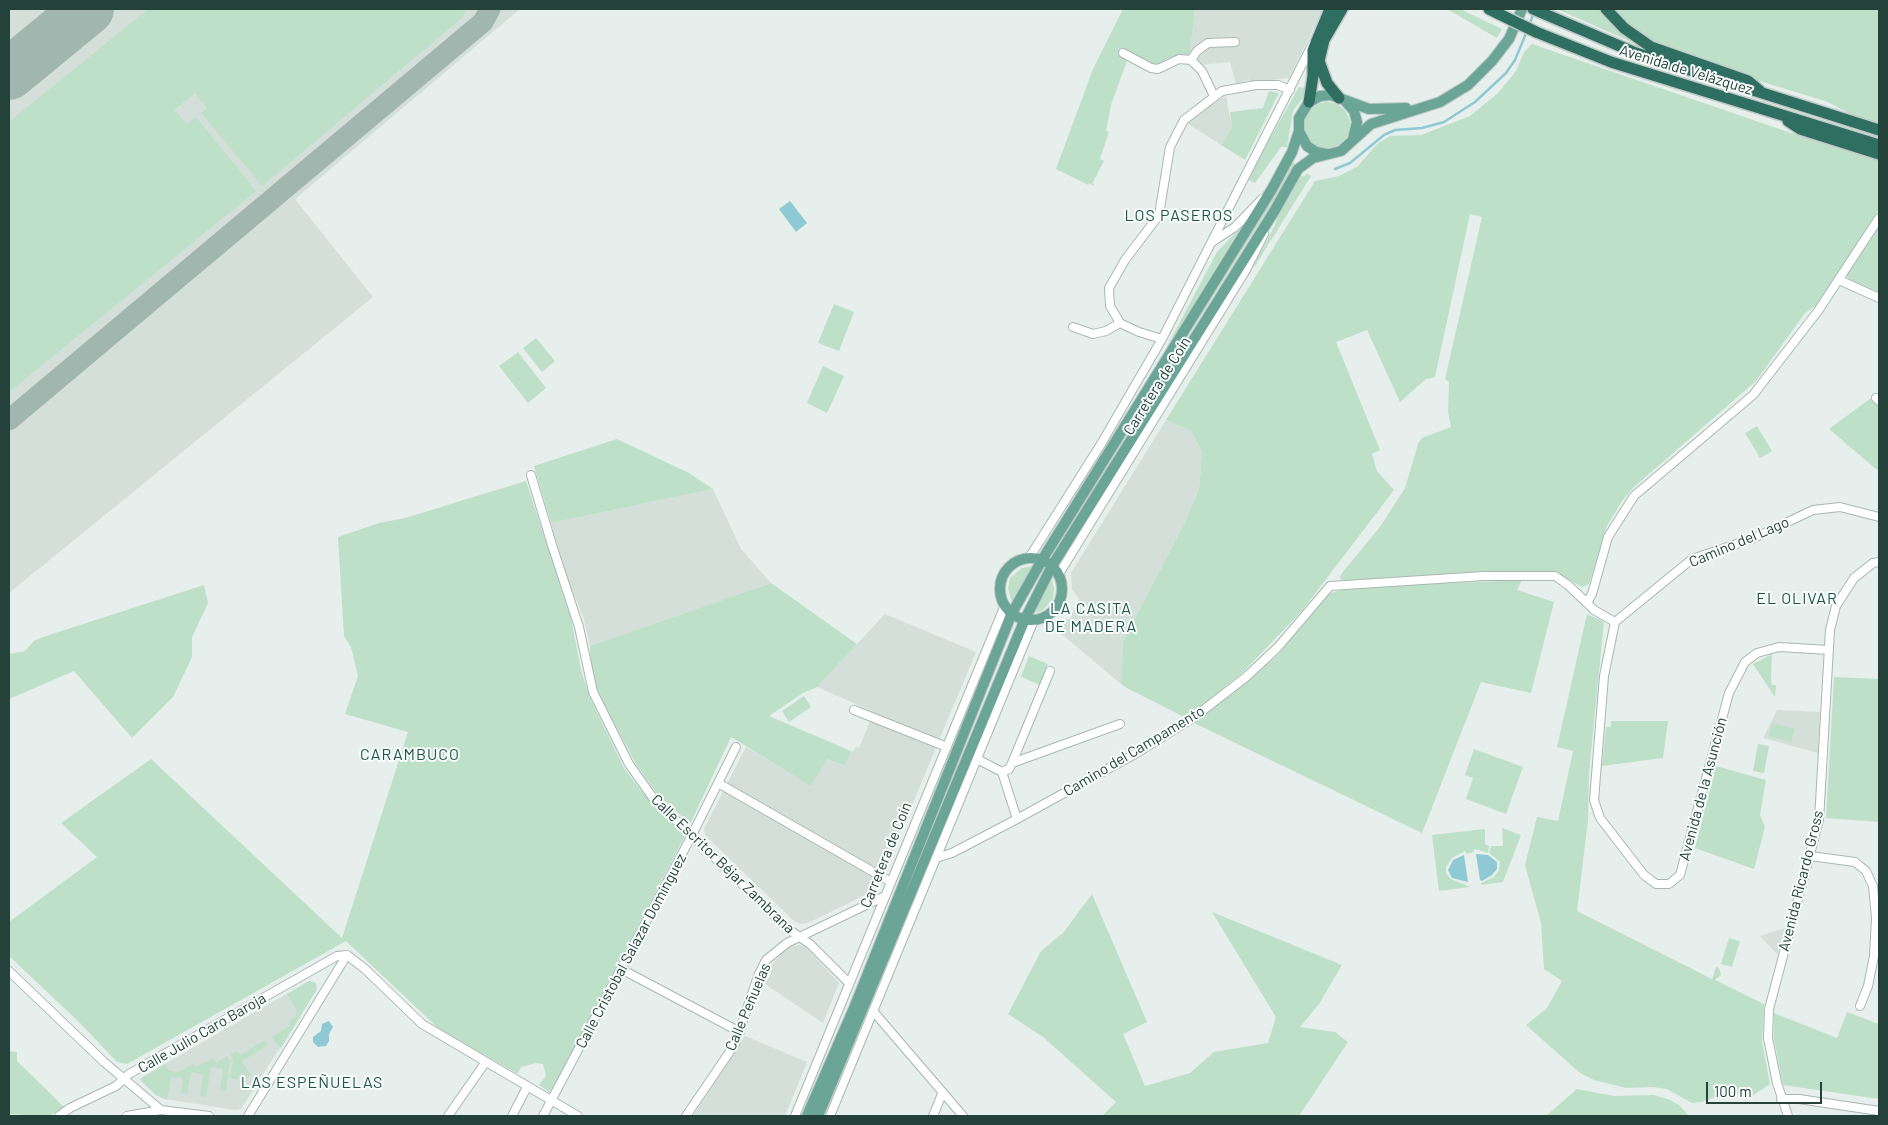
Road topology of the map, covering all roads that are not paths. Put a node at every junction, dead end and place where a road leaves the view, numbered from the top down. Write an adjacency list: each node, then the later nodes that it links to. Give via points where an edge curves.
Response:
1 (1330, 9): 7 (highway)
2 (1342, 9): 14 (highway, via 1324,40 1319,62 1327,83)
3 (1522, 9): 16 (main road, via 1509,39 1468,85 1440,102)
4 (1606, 9): 12 (highway, via 1624,28 1651,47 1748,81)
5 (1492, 10): 17 (highway, Avenida de Velázquez, bridge, via 1536,32 1611,62)
6 (1537, 11): 12 (highway, Avenida de Velázquez, via 1636,53)
7 (1319, 33): 11 (street, Carretera de Coín); 15 (highway, via 1311,60 1313,76)
8 (1235, 42): 10 (street, via 1208,43)
9 (1123, 53): 10 (street, via 1158,69 1179,59)
10 (1191, 60): 13 (street, via 1202,72)
11 (1290, 90): 13 (street, via 1256,84 1222,91); 26 (street, Carretera de Coín)
12 (1765, 95): 18 (highway, Avenida de Velázquez)
13 (1214, 96): 29 (street, via 1184,120 1170,147 1159,215 1125,260 1109,288 1110,306)
14 (1343, 100): 15 (main road, via 1320,96); 16 (main road, via 1379,110); 20 (main road, via 1354,111 1357,122)
15 (1309, 102): 19 (main road, via 1299,118)
16 (1422, 107): 20 (main road, via 1371,124)
17 (1779, 114): 21 (highway, Avenida de Velázquez); 23 (highway, via 1800,129)
18 (1879, 130)
19 (1299, 131): 22 (main road, via 1307,146); 24 (main road, via 1292,152)
20 (1352, 141): 22 (main road, via 1341,150)
21 (1879, 145)
22 (1327, 154): 37 (main road, via 1306,162 1298,169)
23 (1879, 154)
24 (1272, 189): 26 (street, Carretera de Coín, via 1234,227); 35 (main road)
25 (1879, 218): 27 (street)
26 (1211, 243): 31 (street, Carretera de Coín)
27 (1839, 280): 28 (street); 38 (street, via 1787,354 1752,395 1634,496 1608,537)
28 (1879, 298)
29 (1120, 323): 30 (street, via 1106,332 1093,334); 31 (street)
30 (1073, 327)
31 (1162, 339): 34 (street, Carretera de Coín, via 1101,444)
32 (531, 475): 53 (street, Calle Escritor Béjar Zambrana, via 579,627 593,692 643,785)
33 (1879, 517): 41 (street, Camino del Lago, via 1840,507 1813,510 1754,538 1692,559)
34 (1028, 558): 35 (main road); 39 (main road, via 1009,568 1003,578 1000,589)
35 (1042, 560): 37 (main road); 39 (main road)
36 (1879, 562): 42 (street, Avenida Ricardo Gross, via 1873,562 1854,578 1836,606)
37 (1055, 570): 40 (main road); 40 (main road, via 1062,584 1059,604 1048,614)
38 (1587, 602): 41 (street, Camino del Campamento); 52 (street, Camino del Campamento, via 1555,576 1484,576 1330,586 1278,647 1246,677 1193,718)
39 (1008, 609): 40 (main road); 47 (street, Carretera de Coín); 84 (main road, Carretera de Coín, via 854,1008)
40 (1030, 620): 48 (street); 85 (main road)
41 (1615, 622): 42 (street, Avenida de la Asunción, via 1604,676 1594,800 1600,818 1644,876 1656,884 1669,884 1680,876 1729,693 1745,662 1757,653 1779,647)
42 (1829, 650): 54 (street, Avenida Ricardo Gross, via 1819,820)
43 (1050, 671): 49 (street)
44 (854, 710): 47 (street)
45 (1120, 724): 49 (street)
46 (736, 747): 51 (street, Calle Cristobal Salazar Domínguez)
47 (947, 747): 56 (street, Carretera de Coín)
48 (977, 759): 50 (street); 55 (street)
49 (1012, 762): 50 (street, via 1009,769)
50 (1002, 772): 52 (street)
51 (718, 783): 53 (street, Calle Cristobal Salazar Domínguez); 56 (street)
52 (1017, 819): 55 (street, Camino del Campamento)
53 (692, 835): 58 (street, Calle Escritor Béjar Zambrana); 60 (street, Calle Cristobal Salazar Domínguez)
54 (1810, 856): 63 (street, via 1855,862 1866,871 1873,886 1876,918 1874,956); 70 (street, Avenida Ricardo Gross, via 1769,1009 1768,1038)
55 (936, 858): 64 (street)
56 (892, 882): 57 (street, Carretera de Coín)
57 (885, 896): 58 (street, Calle Peñuelas); 62 (street, Carretera de Coín)
58 (800, 937): 62 (street, Calle Escritor Béjar Zambrana); 65 (street, Calle Peñuelas, via 766,960)
59 (347, 955): 66 (street, via 366,969 422,1024); 67 (street, Calle Julio Caro Baroja, via 337,956); 77 (street)
60 (621, 969): 65 (street); 71 (street, Calle Cristobal Salazar Domínguez)
61 (9, 970): 67 (street)
62 (850, 983): 83 (street, Carretera de Coín)
63 (1860, 1006)
64 (873, 1011): 69 (street); 86 (street)
65 (740, 1032): 82 (street, Calle Peñuelas)
66 (486, 1063): 68 (street); 78 (street)
67 (124, 1079): 72 (street); 74 (street, Calle Julio Caro Baroja)
68 (527, 1087): 71 (street); 79 (street)
69 (942, 1094): 87 (street); 88 (street)
70 (1781, 1099): 73 (street); 89 (street, Avenida Ricardo Gross)
71 (551, 1101): 80 (street, Calle Cristobal Salazar Domínguez); 81 (street)
72 (161, 1110): 75 (street); 76 (street)
73 (1879, 1112)
74 (60, 1116)
75 (127, 1116)
76 (209, 1116)
77 (248, 1116)
78 (448, 1116)
79 (512, 1116)
80 (543, 1116)
81 (578, 1116)
82 (686, 1116)
83 (795, 1116)
84 (807, 1116)
85 (818, 1116)
86 (830, 1116)
87 (933, 1116)
88 (963, 1116)
89 (1788, 1116)

